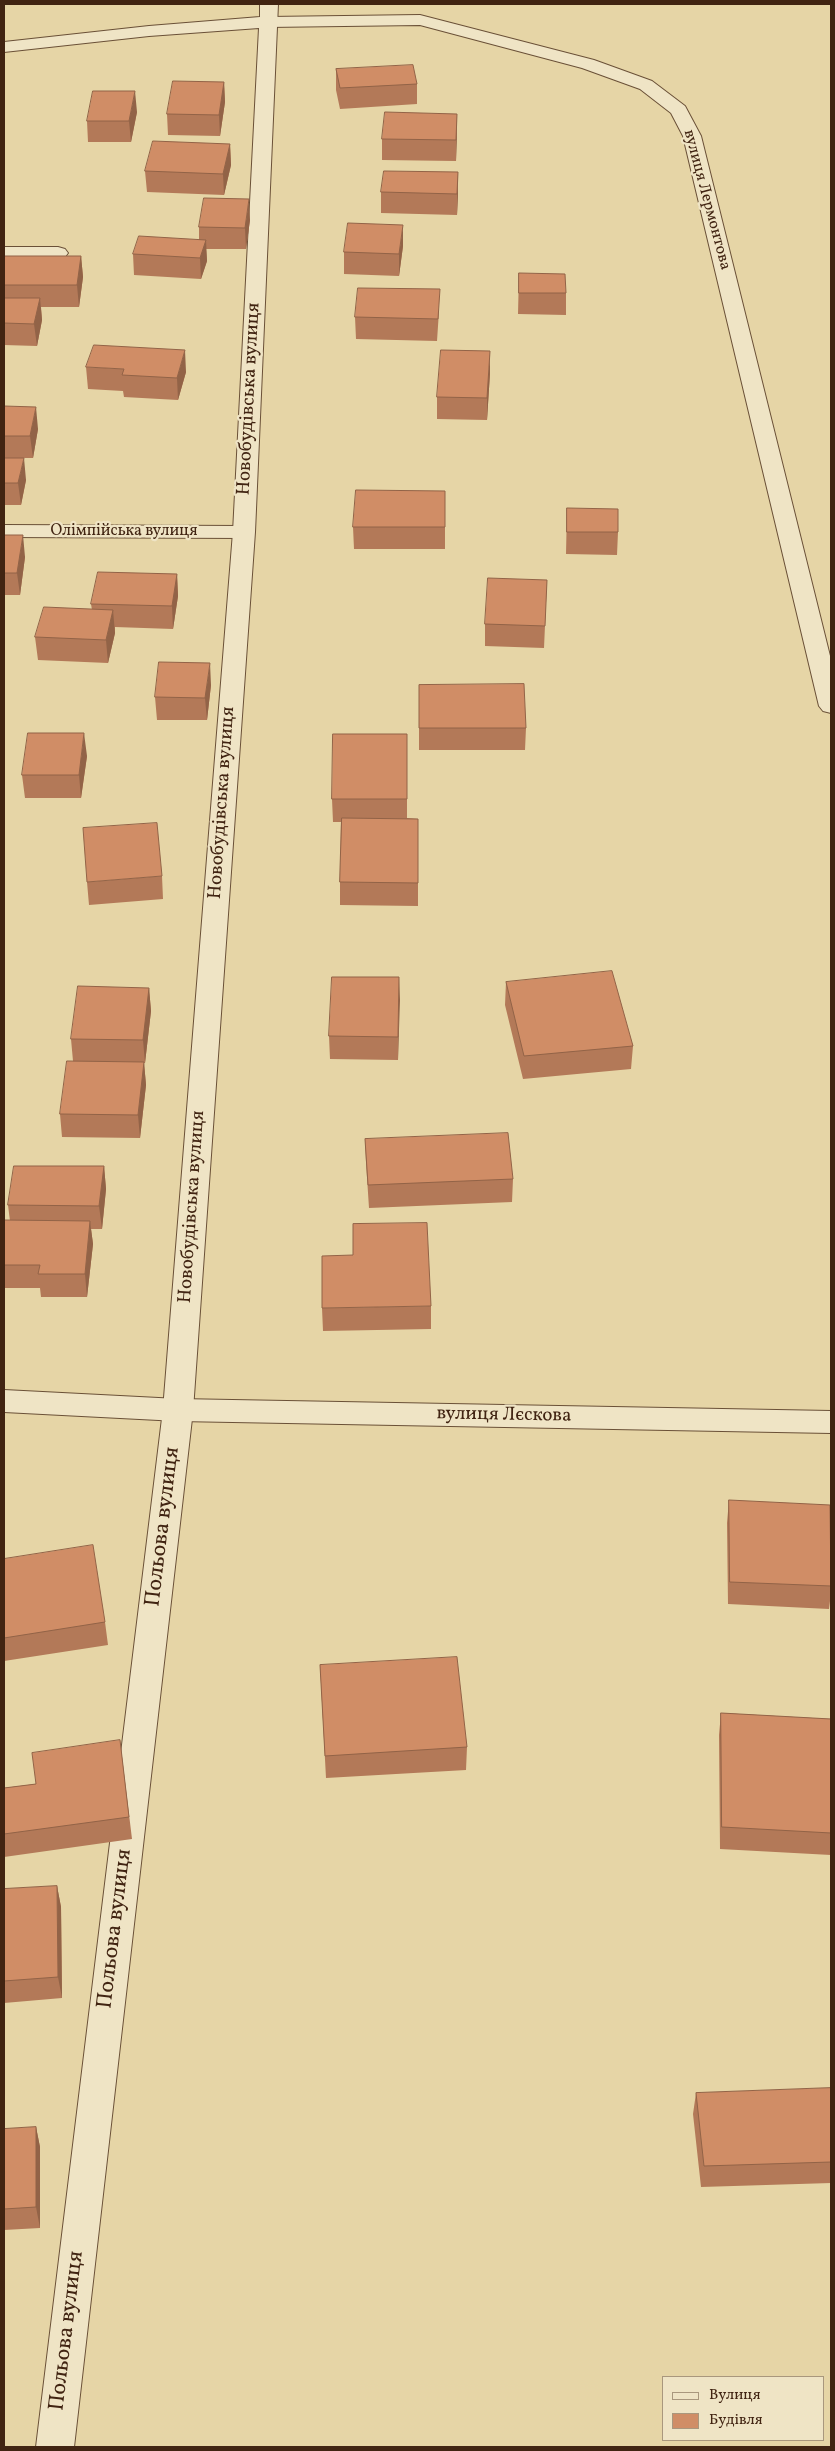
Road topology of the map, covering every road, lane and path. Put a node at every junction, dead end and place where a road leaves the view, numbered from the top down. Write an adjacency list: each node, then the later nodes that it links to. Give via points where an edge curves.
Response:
1 (269, 13): 2 (street, вулиця Лермонтова, via 149,31); 6 (street, Новобудівська вулиця); 7 (street, вулиця Лермонтова, via 420,20 588,64 646,85 679,110 692,136)
2 (4, 47)
3 (4, 253): 4 (street)
4 (58, 254)
5 (4, 531): 6 (lane, Олімпійська вулиця)
6 (244, 532): 9 (street, Новобудівська вулиця)
7 (831, 706)
8 (4, 1401): 9 (street)
9 (178, 1410): 10 (street, вулиця Лєскова); 11 (street, Польова вулиця)
10 (831, 1422)
11 (55, 2447)

